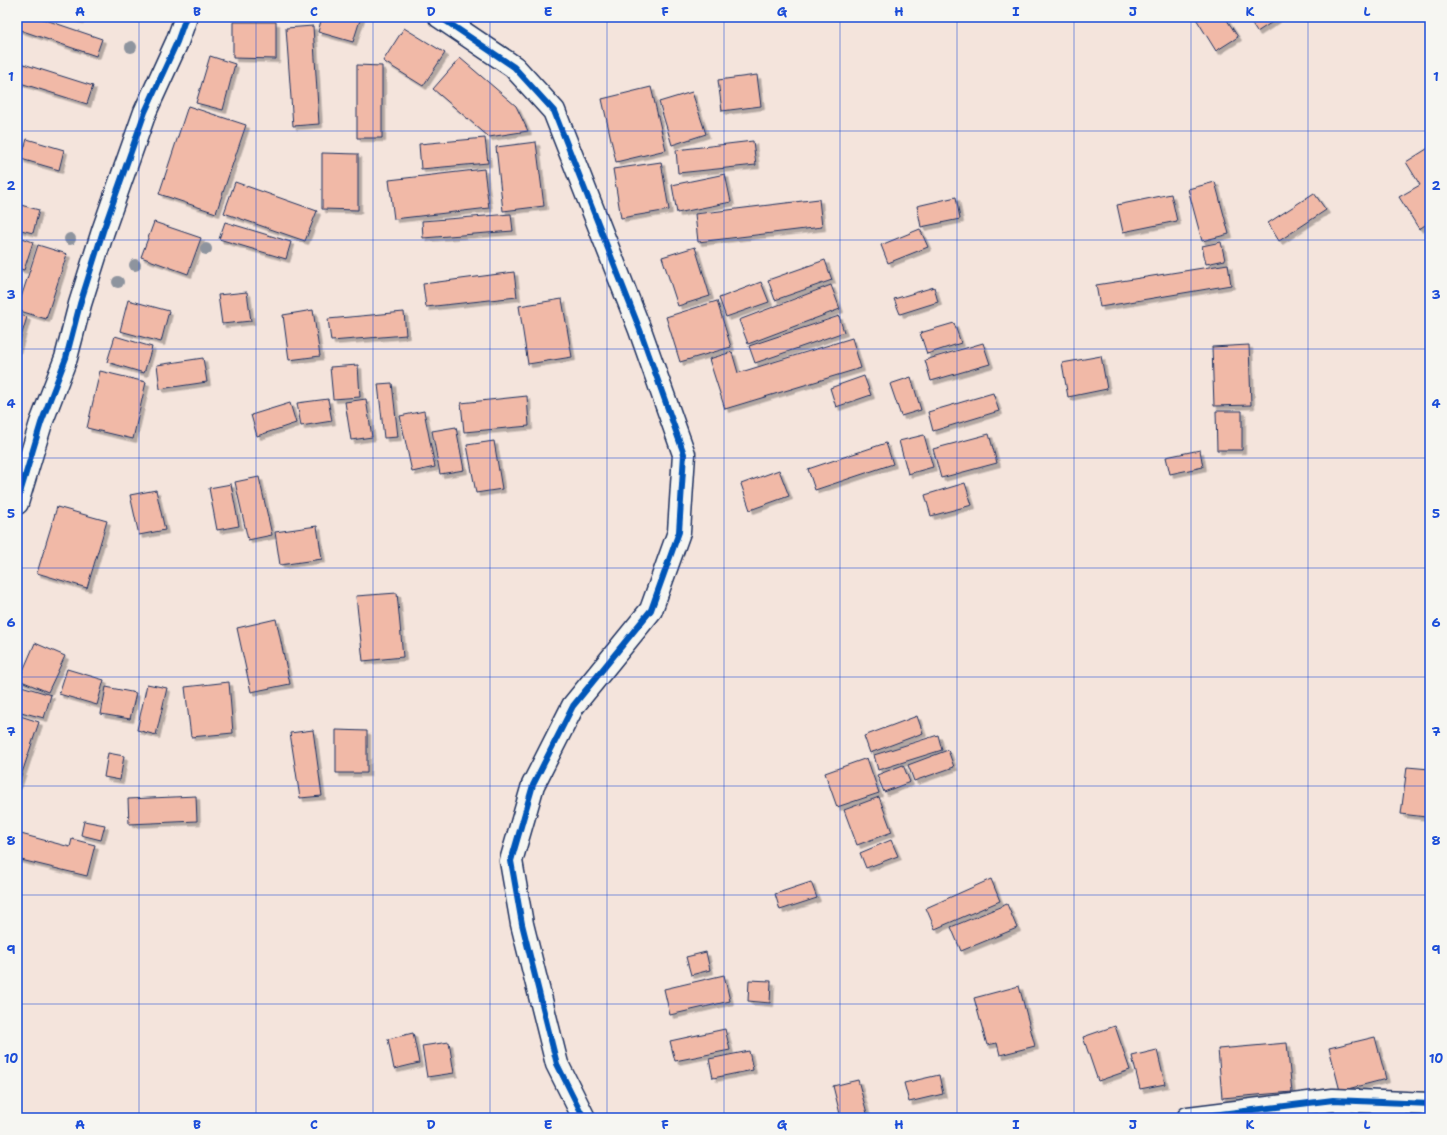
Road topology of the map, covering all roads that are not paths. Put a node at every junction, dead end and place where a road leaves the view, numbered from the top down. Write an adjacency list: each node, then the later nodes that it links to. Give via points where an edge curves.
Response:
1 (186, 17): 3 (street, via 145,112 80,304 66,358 41,423)
2 (440, 17): 5 (street, via 514,67 554,111 640,330 684,454 678,532 651,610 573,706 533,785 510,861 522,924 557,1064)
3 (17, 503)
4 (1430, 1104): 6 (street, via 1333,1100)
5 (584, 1118)
6 (1188, 1118)

